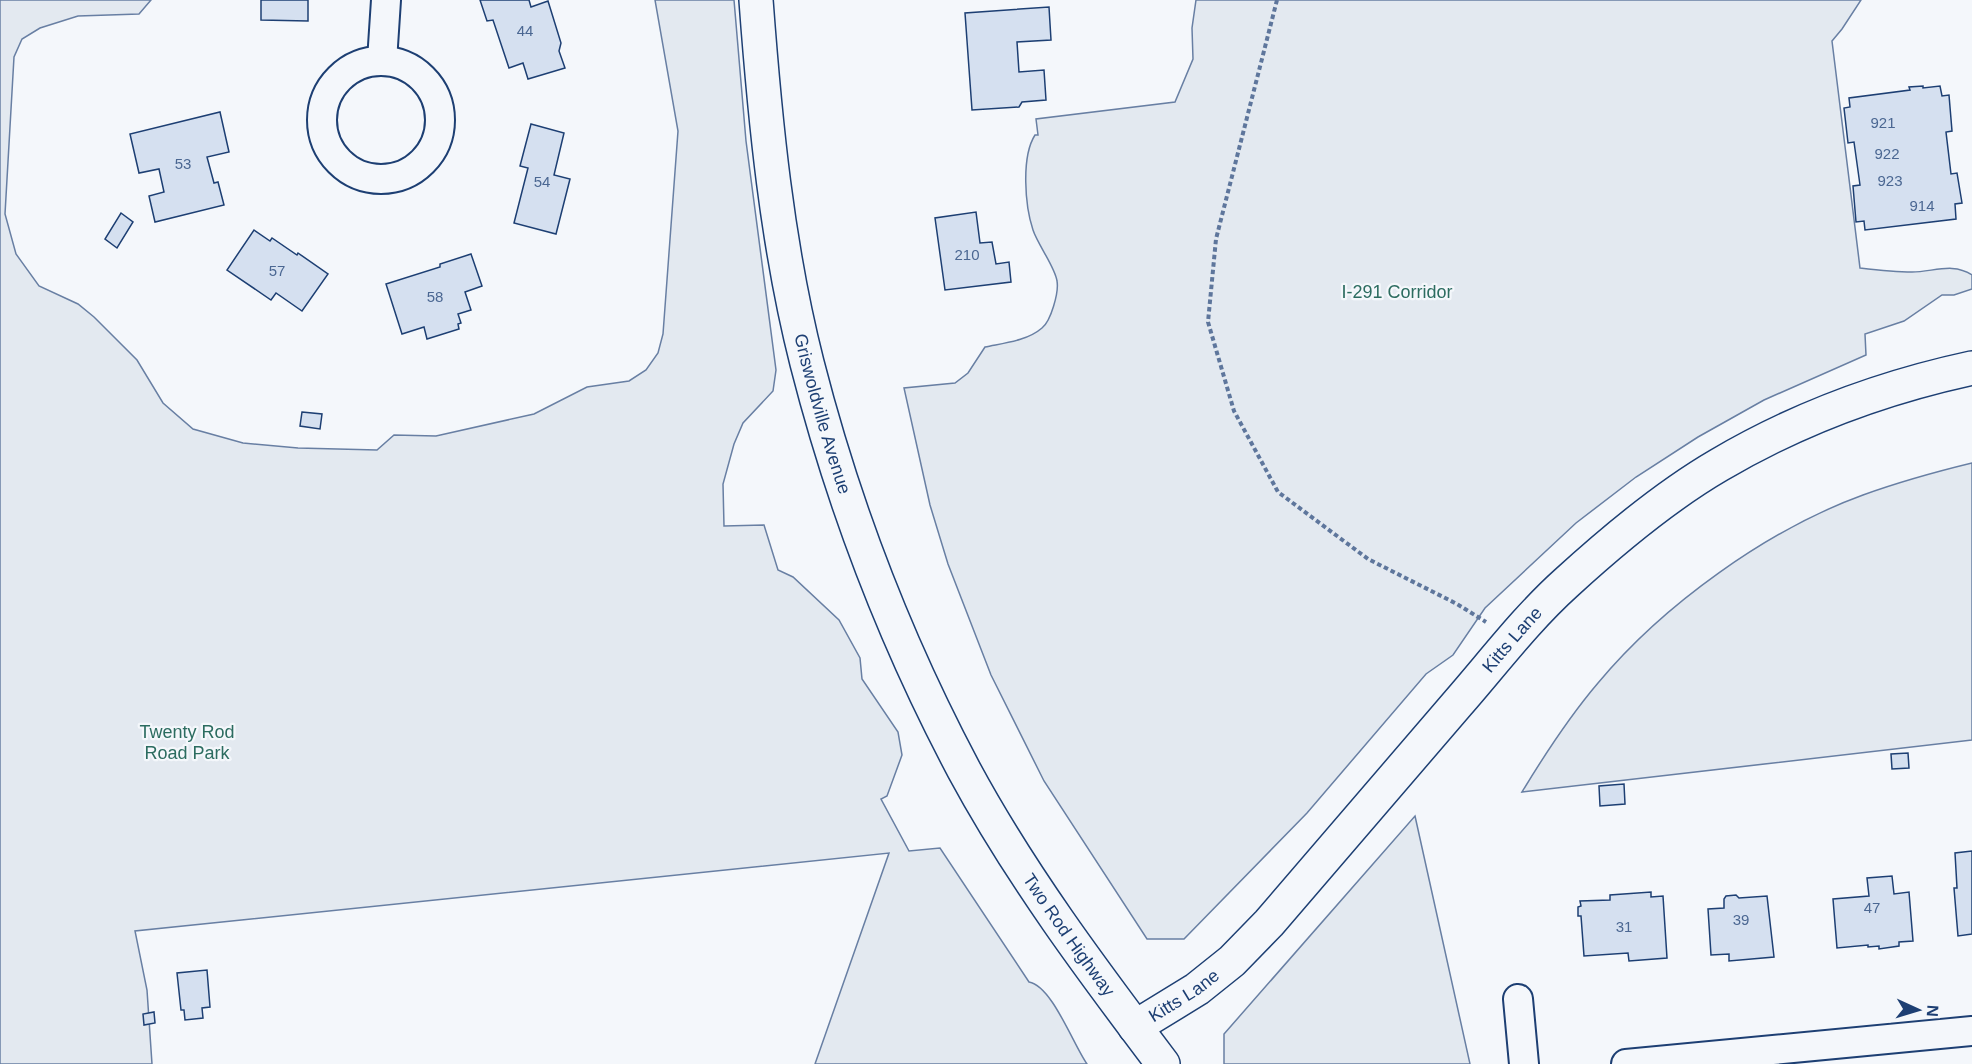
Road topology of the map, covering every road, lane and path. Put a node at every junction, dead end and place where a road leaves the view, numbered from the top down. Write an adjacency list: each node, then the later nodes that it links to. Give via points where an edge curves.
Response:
1 (386, 0): 4 (street)
2 (756, 0): 7 (street, Griswoldville Avenue, via 766,121 782,237 807,362 825,426 866,552 913,668)
3 (1277, 0): 6 (path, via 1216,239 1208,322 1233,411 1278,492 1368,560 1457,604)
4 (382, 61): 4 (street, via 364,64 339,80 325,105 322,124 337,160 370,179 390,179 409,173 435,145 440,126 439,107 418,74 402,65)
5 (1972, 368): 6 (street, Kitts Lane, via 1888,390 1829,411 1719,465 1613,541 1564,584)
6 (1513, 638): 9 (street, Kitts Lane, via 1247,946 1197,989)
7 (982, 801): 9 (street, Two Rod Highway, via 1048,906)
8 (1518, 999): 12 (street)
9 (1135, 1028): 11 (street, Two Rod Highway)
10 (1972, 1031): 13 (street)
11 (1163, 1064)
12 (1524, 1064)
13 (1626, 1064)

